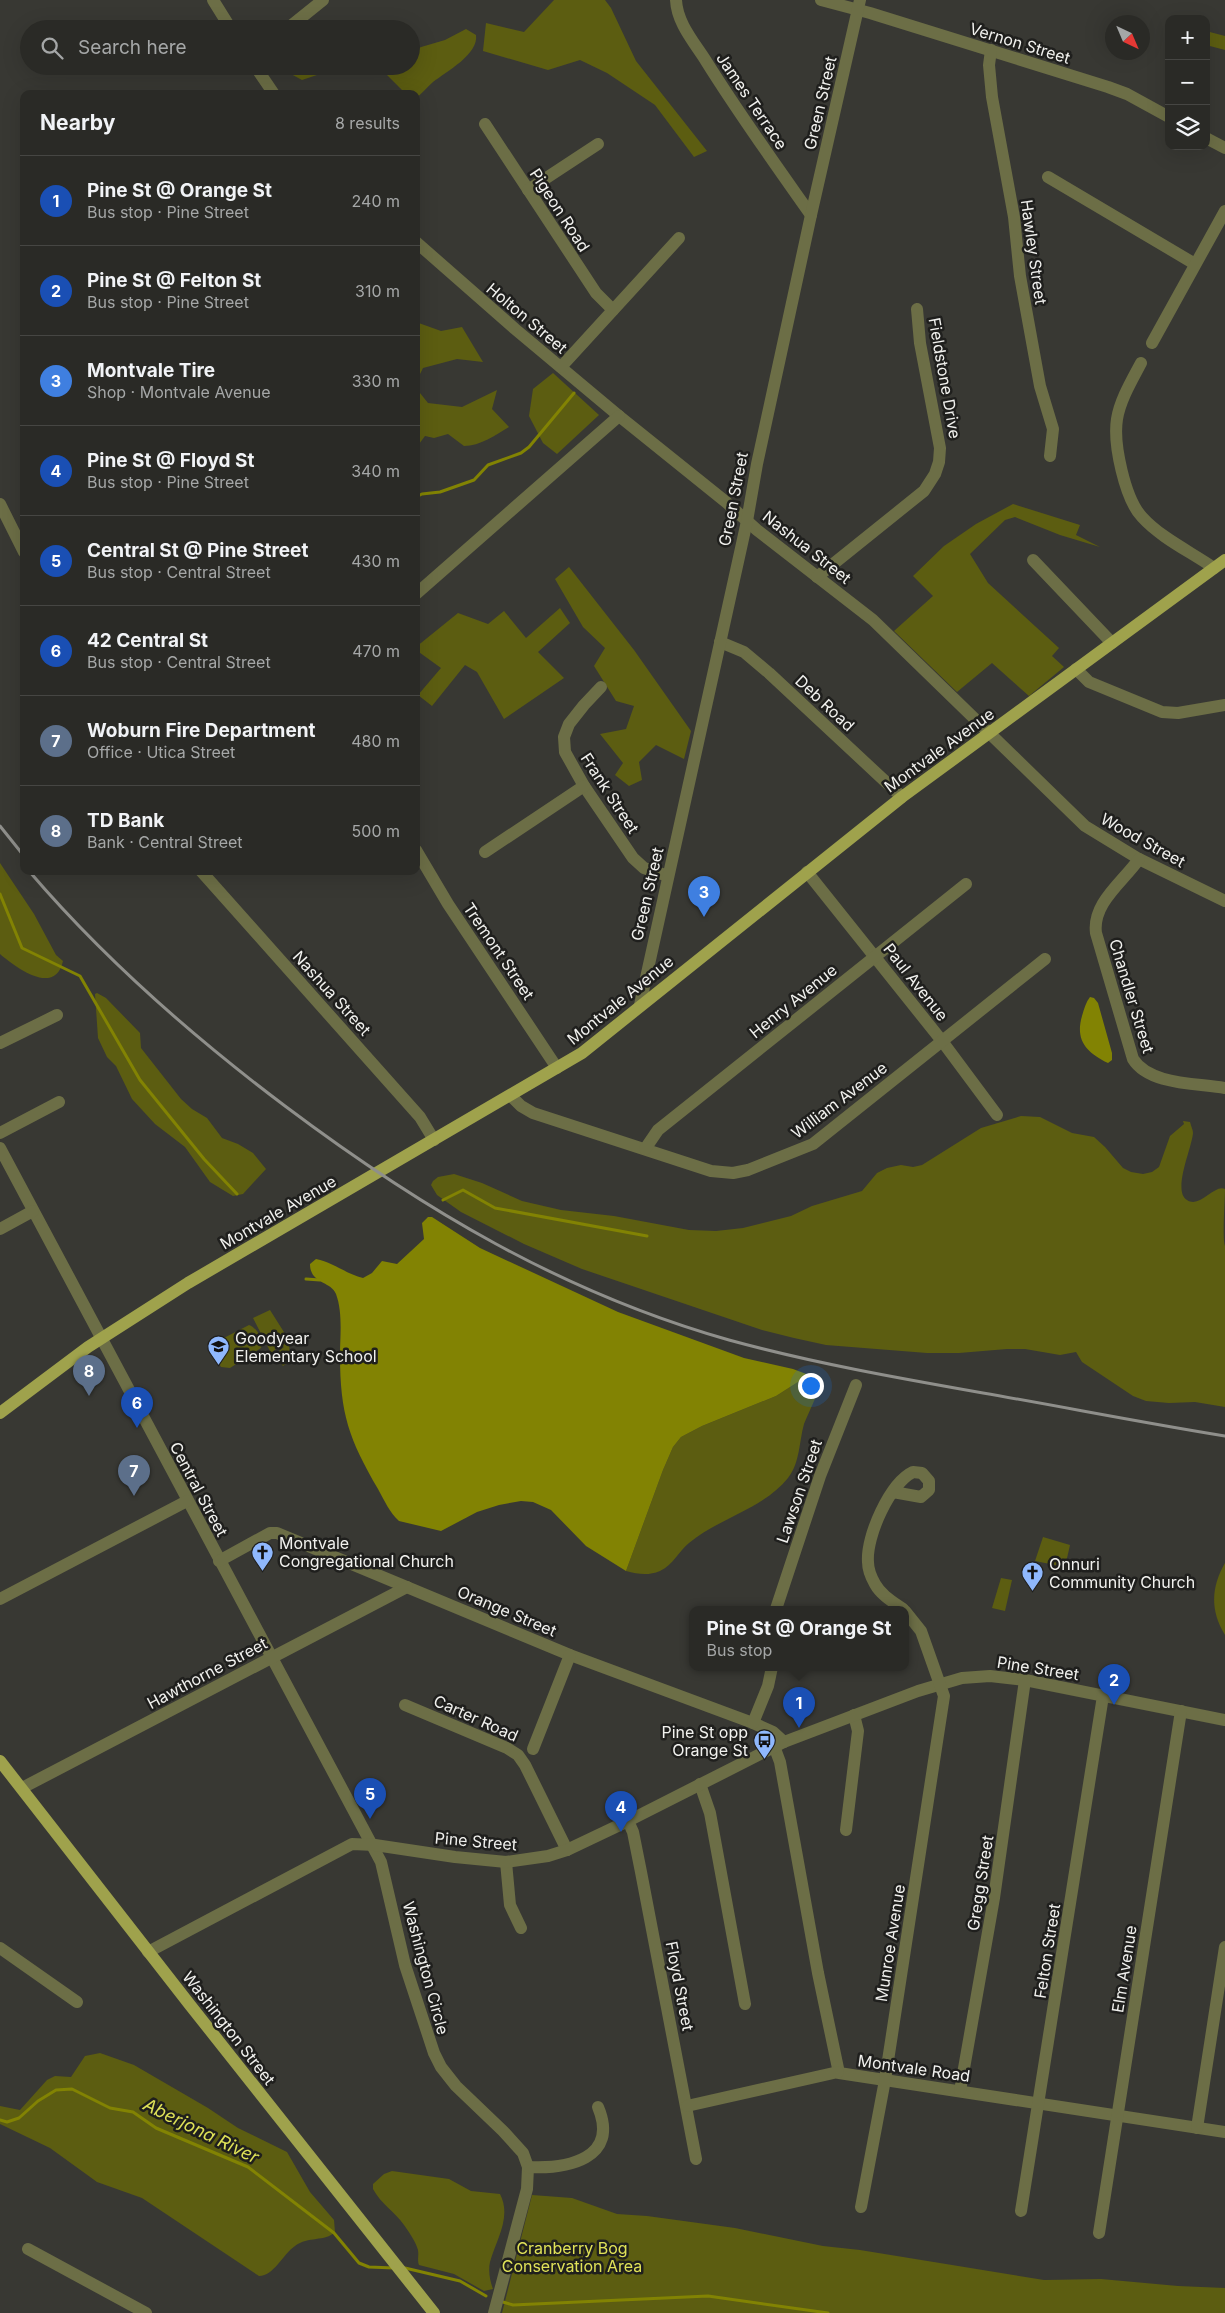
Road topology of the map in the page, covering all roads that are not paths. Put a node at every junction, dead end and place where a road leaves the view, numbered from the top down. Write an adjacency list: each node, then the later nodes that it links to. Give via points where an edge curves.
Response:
1 (213, 0): 6 (street)
2 (323, 0): 7 (street)
3 (676, 0): 19 (street, James Terrace, via 680,18 734,105)
4 (821, 0): 5 (street)
5 (859, 5): 8 (street, Vernon Street); 19 (street, Green Street)
6 (225, 20)
7 (298, 20)
8 (990, 50): 11 (street, Vernon Street, via 1118,90); 29 (street, Hawley Street, via 988,65 992,97 1014,217 1020,276 1040,386 1053,429)
9 (261, 75): 10 (street)
10 (271, 90)
11 (1165, 115)
12 (484, 124): 17 (street, Pigeon Road)
13 (1210, 140): 15 (street)
14 (598, 144): 17 (street)
15 (1225, 148)
16 (1048, 177): 22 (street)
17 (528, 190): 24 (street, Pigeon Road, via 596,293)
18 (1225, 211): 22 (street)
19 (811, 215): 31 (street, Green Street)
20 (679, 238): 24 (street)
21 (420, 245): 27 (street, Holton Street)
22 (1195, 264): 25 (street)
23 (917, 309): 36 (street, Fieldstone Drive, via 920,344 940,448 938,468 919,495)
24 (613, 310): 27 (street)
25 (1152, 343)
26 (1141, 363): 35 (street, via 1117,422 1116,438 1128,494 1145,520)
27 (561, 367): 28 (street, Holton Street)
28 (619, 416): 31 (street, Nashua Street); 37 (street)
29 (1050, 456)
30 (0, 504): 32 (street)
31 (746, 521): 36 (street, Nashua Street); 38 (street, Green Street)
32 (20, 544)
33 (1033, 560): 39 (street)
34 (1225, 560): 35 (main road, Montvale Avenue)
35 (1214, 568): 39 (main road, Montvale Avenue)
36 (817, 577): 43 (street, Nashua Street, via 873,620)
37 (420, 590)
38 (720, 642): 45 (street, Deb Road, via 744,652 769,673); 51 (street, Green Street)
39 (1112, 643): 40 (main road, Montvale Avenue)
40 (1076, 670): 42 (street, via 1088,682 1162,712 1178,713); 43 (main road, Montvale Avenue)
41 (602, 687): 44 (street, Frank Street, via 578,712 564,737 566,756)
42 (1225, 705)
43 (988, 733): 45 (main road, Montvale Avenue); 48 (street, Wood Street, via 1081,823)
44 (584, 786): 46 (street); 51 (street, Frank Street, via 637,862)
45 (902, 797): 49 (main road, Montvale Avenue)
46 (485, 852)
47 (420, 857): 60 (street, Tremont Street)
48 (1139, 859): 53 (street, Wood Street); 61 (street, Chandler Street, via 1100,907 1095,924 1132,1054 1140,1068 1151,1076)
49 (807, 872): 54 (street, Paul Avenue); 56 (main road, Montvale Avenue)
50 (205, 875): 66 (street, Nashua Street, via 420,1116)
51 (668, 876): 56 (street, Green Street)
52 (966, 884): 54 (street, Henry Avenue)
53 (1225, 901)
54 (875, 957): 58 (street, Paul Avenue); 68 (street, Henry Avenue, via 658,1130)
55 (1045, 959): 58 (street, William Avenue)
56 (640, 1004): 60 (main road, Montvale Avenue, via 586,1049)
57 (57, 1015): 59 (street)
58 (942, 1041): 64 (street, Paul Avenue); 68 (street, William Avenue, via 813,1144 755,1168 733,1173 714,1172)
59 (0, 1043)
60 (557, 1068): 62 (main road, Montvale Avenue)
61 (1225, 1088)
62 (511, 1096): 66 (main road, Montvale Avenue); 68 (street, William Avenue, via 533,1113)
63 (59, 1102): 65 (street)
64 (997, 1115)
65 (0, 1133)
66 (434, 1140): 71 (main road, Montvale Avenue, via 188,1283)
67 (0, 1148): 69 (street, Central Street)
68 (645, 1149)
69 (33, 1211): 70 (street); 71 (street, Central Street)
70 (0, 1229)
71 (102, 1339): 73 (main road, Montvale Avenue); 75 (street, Central Street)
72 (856, 1385): 79 (street, Lawson Street, via 820,1476)
73 (0, 1413)
74 (893, 1492): 80 (street, Munroe Avenue, via 879,1515 867,1560 878,1588)
75 (187, 1501): 76 (street, Central Street); 78 (street)
76 (219, 1561): 77 (street, Orange Street, via 274,1532); 83 (street, Central Street)
77 (407, 1588): 82 (street, Orange Street); 83 (street, Hawthorne Street)
78 (0, 1599)
79 (777, 1606)
80 (899, 1606)
81 (909, 1616): 86 (street, Munroe Avenue, via 919,1627)
82 (570, 1655): 92 (street, Orange Street); 94 (street)
83 (271, 1659): 97 (street, Hawthorne Street); 100 (street, Central Street)
84 (771, 1671): 92 (street)
85 (1025, 1680): 86 (street, Pine Street, via 981,1676); 87 (street, Pine Street); 111 (street, Gregg Street, via 994,1898)
86 (941, 1683): 90 (street, Pine Street); 110 (street, Munroe Avenue, via 944,1696)
87 (1103, 1696): 89 (street, Pine Street); 112 (street, Felton Street)
88 (405, 1705): 101 (street, Carter Road, via 500,1744 518,1755)
89 (1181, 1711): 91 (street, Pine Street); 115 (street, Elm Avenue)
90 (854, 1715): 93 (street, Pine Street); 99 (street, via 858,1729)
91 (1225, 1720)
92 (753, 1723): 93 (street, Orange Street, via 772,1732)
93 (779, 1744): 96 (street, Pine Street); 109 (street, Montvale Road)
94 (533, 1749)
95 (0, 1761): 97 (main road, Washington Street)
96 (700, 1784): 98 (street, Pine Street); 108 (street, via 710,1809)
97 (22, 1788): 106 (main road, Washington Street)
98 (628, 1821): 101 (street, Pine Street); 113 (street, Floyd Street, via 640,1864)
99 (846, 1830)
100 (372, 1844): 102 (street, Pine Street); 106 (street, via 348,1845); 119 (street, Washington Circle, via 383,1866 406,1965 437,2060 456,2086 520,2148)
101 (567, 1850): 102 (street, Pine Street, via 540,1858)
102 (506, 1862): 103 (street, via 510,1907)
103 (521, 1928)
104 (0, 1948): 107 (street)
105 (1225, 1948): 116 (street)
106 (148, 1952): 125 (main road, Washington Street)
107 (77, 2002)
108 (745, 2004)
109 (838, 2072): 110 (street, Montvale Road); 113 (street)
110 (885, 2080): 111 (street, Montvale Road); 120 (street, Munroe Avenue)
111 (960, 2091): 112 (street, Montvale Road)
112 (1040, 2104): 115 (street, Montvale Road); 121 (street, Felton Street)
113 (687, 2106): 118 (street, Floyd Street)
114 (598, 2107): 119 (street, via 604,2129 591,2153 567,2165)
115 (1118, 2116): 116 (street, Montvale Road); 122 (street, Elm Avenue)
116 (1197, 2128): 117 (street, Montvale Road)
117 (1225, 2132)
118 (696, 2159)
119 (528, 2167): 126 (street, via 525,2198)
120 (861, 2207)
121 (1021, 2211)
122 (1099, 2232)
123 (28, 2249): 124 (street)
124 (146, 2313)
125 (434, 2313)
126 (494, 2313)

